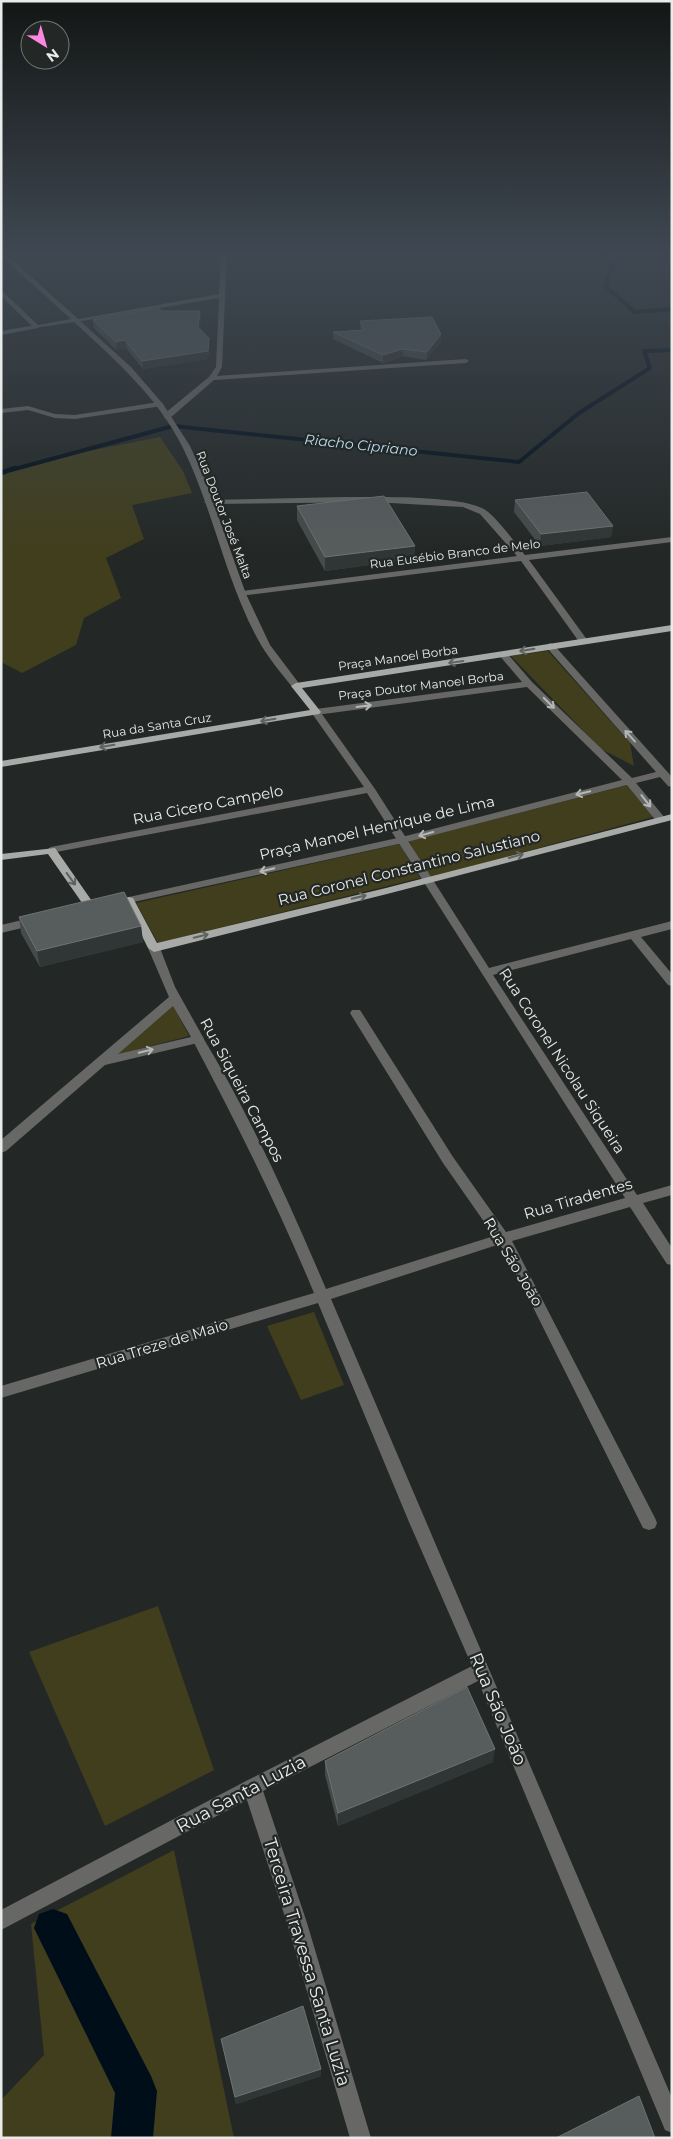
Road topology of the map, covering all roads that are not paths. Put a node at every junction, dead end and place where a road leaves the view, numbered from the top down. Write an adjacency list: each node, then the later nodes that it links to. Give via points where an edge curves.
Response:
1 (111, 352): 5 (street, Rua Doutor José Malta)
2 (221, 352): 4 (street, via 220,367)
3 (466, 361): 4 (street)
4 (212, 378): 7 (street)
5 (159, 404): 6 (street, via 75,417 55,416 28,408); 7 (street, Rua Doutor José Malta)
6 (1, 411)
7 (167, 416): 8 (street, Rua Doutor José Malta, via 186,446)
8 (208, 502): 10 (street, via 415,501 468,506 486,515); 11 (street, Rua Doutor José Malta)
9 (672, 539): 10 (street, Rua Eusébio Branco de Melo)
10 (523, 558): 11 (street, Rua Eusébio Branco de Melo); 13 (street)
11 (242, 594): 17 (street, Rua Doutor José Malta, via 266,645)
12 (672, 628): 13 (main road, Praça Manoel Borba)
13 (583, 641): 14 (main road, Praça Manoel Borba)
14 (550, 646): 15 (main road, Praça Manoel Borba, one-way to 15); 20 (street, one-way to 14)
15 (504, 654): 16 (street); 17 (main road, Praça Manoel Borba, one-way to 17)
16 (530, 684): 18 (street, Praça Doutor Manoel Borba, one-way to 16); 21 (street, one-way to 21)
17 (296, 686): 18 (main road)
18 (316, 712): 19 (main road, Rua da Santa Cruz, one-way to 19); 23 (street, Rua Coronel Nicolau Siqueira)
19 (1, 764)
20 (667, 771): 21 (street, Praça Manoel Henrique de Lima); 22 (street)
21 (630, 782): 24 (street, one-way to 24); 25 (street, Praça Manoel Henrique de Lima, one-way to 25)
22 (672, 784)
23 (370, 789): 25 (street, Rua Coronel Nicolau Siqueira); 26 (street, Rua Cicero Campelo)
24 (666, 818): 28 (main road, Rua Coronel Constantino Salustiano, one-way to 24)
25 (403, 840): 28 (street, Rua Coronel Nicolau Siqueira); 29 (street, Praça Manoel Henrique de Lima, one-way to 29)
26 (50, 850): 27 (main road); 29 (main road, one-way to 29, via 87,909)
27 (1, 857)
28 (427, 879): 34 (main road, Rua Coronel Constantino Salustiano, one-way to 28); 35 (street, Rua Coronel Nicolau Siqueira)
29 (129, 900): 34 (main road, Rua Siqueira Campos)
30 (46, 918): 32 (street)
31 (672, 925): 33 (street)
32 (1, 929)
33 (633, 934): 35 (street); 36 (street)
34 (154, 948): 37 (street, Rua Siqueira Campos)
35 (486, 973): 43 (street, Rua Coronel Nicolau Siqueira)
36 (672, 982)
37 (175, 998): 39 (street, Rua Siqueira Campos); 40 (street)
38 (356, 1013): 44 (street, Rua São João, via 443,1153)
39 (198, 1039): 40 (street, one-way to 39); 46 (street, Rua Siqueira Campos, via 245,1126)
40 (99, 1063): 41 (street)
41 (1, 1148)
42 (672, 1190): 43 (street, Rua Tiradentes)
43 (633, 1200): 44 (street, Rua Tiradentes); 45 (street, Rua Coronel Nicolau Siqueira)
44 (503, 1238): 46 (street, Rua Tiradentes); 48 (street, Rua São João)
45 (672, 1260)
46 (322, 1296): 47 (street, Rua Treze de Maio); 49 (street, Rua São João)
47 (1, 1392)
48 (650, 1523)
49 (482, 1670): 50 (street, Rua Santa Luzia); 52 (street, Rua São João)
50 (252, 1787): 51 (street, Rua Santa Luzia); 53 (street, Terceira Travessa Santa Luzia)
51 (1, 1921)
52 (672, 2123)
53 (361, 2138)

